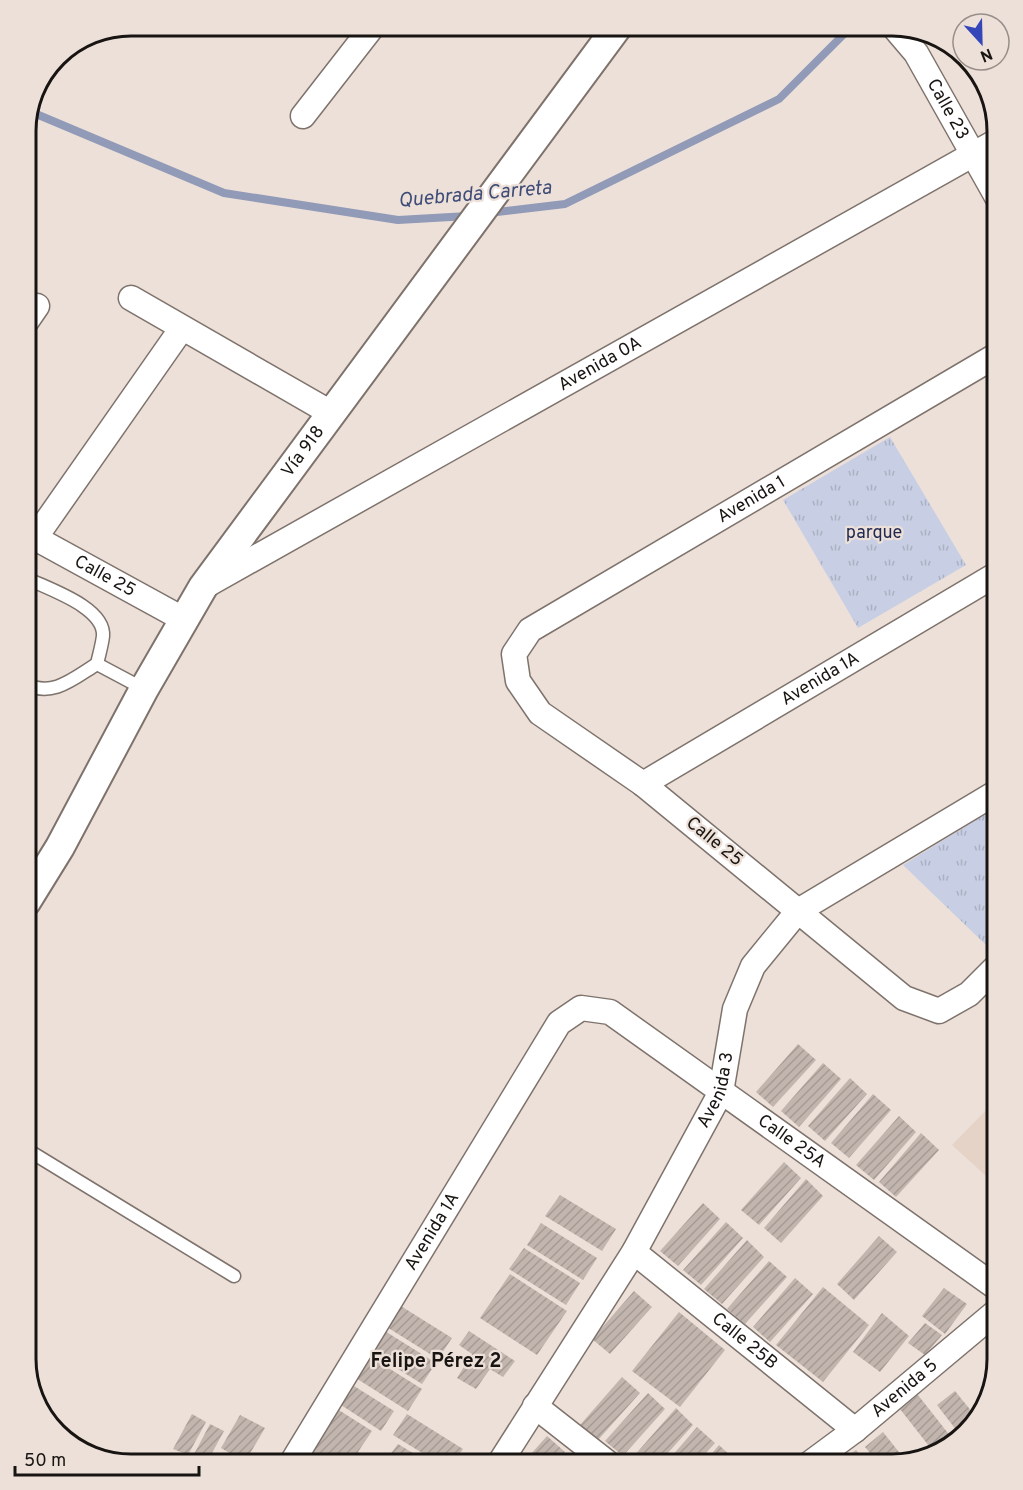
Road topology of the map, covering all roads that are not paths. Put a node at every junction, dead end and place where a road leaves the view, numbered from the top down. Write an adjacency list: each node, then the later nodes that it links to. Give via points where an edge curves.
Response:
1 (365, 36): 4 (street)
2 (611, 36): 11 (street, Vía 918)
3 (902, 37): 6 (street, Calle 23, via 916,53)
4 (303, 116)
5 (987, 148): 6 (street, Avenida 0A)
6 (975, 155): 7 (street, Calle 23); 16 (street, Avenida 0A)
7 (987, 177)
8 (131, 298): 9 (street)
9 (182, 328): 11 (street); 12 (street)
10 (987, 361): 18 (street, Avenida 1, via 530,630)
11 (332, 413): 16 (street, Vía 918)
12 (36, 528)
13 (36, 538): 17 (street, Calle 25)
14 (987, 581): 22 (street, Avenida 1A)
15 (36, 583): 19 (lane, via 91,610 103,635)
16 (203, 587): 17 (street, Vía 918)
17 (183, 619): 21 (street, Vía 918)
18 (514, 654): 22 (street, Calle 25, via 518,681 540,713)
19 (97, 664): 20 (lane, via 56,690); 21 (lane)
20 (36, 687)
21 (144, 689): 24 (street, Vía 918)
22 (643, 784): 25 (street, Calle 25)
23 (987, 799): 25 (street, Avenida 3)
24 (36, 886)
25 (798, 911): 26 (street, Calle 25, via 904,998 939,1011 969,994); 28 (street, Avenida 3, via 748,977 735,1009)
26 (987, 977)
27 (581, 1008): 28 (street, Calle 25A, via 609,1012); 36 (street, Avenida 1A, via 559,1023)
28 (721, 1092): 30 (street, Avenida 3); 32 (street, Calle 25A)
29 (36, 1155): 31 (lane)
30 (634, 1252): 34 (street, Avenida 3); 35 (street, Calle 25B)
31 (234, 1276)
32 (987, 1280)
33 (987, 1320): 35 (street, Avenida 5)
34 (535, 1406): 37 (street, Avenida 3); 38 (street)
35 (855, 1430): 39 (street, Avenida 5)
36 (297, 1454)
37 (505, 1454)
38 (596, 1454)
39 (823, 1454)

